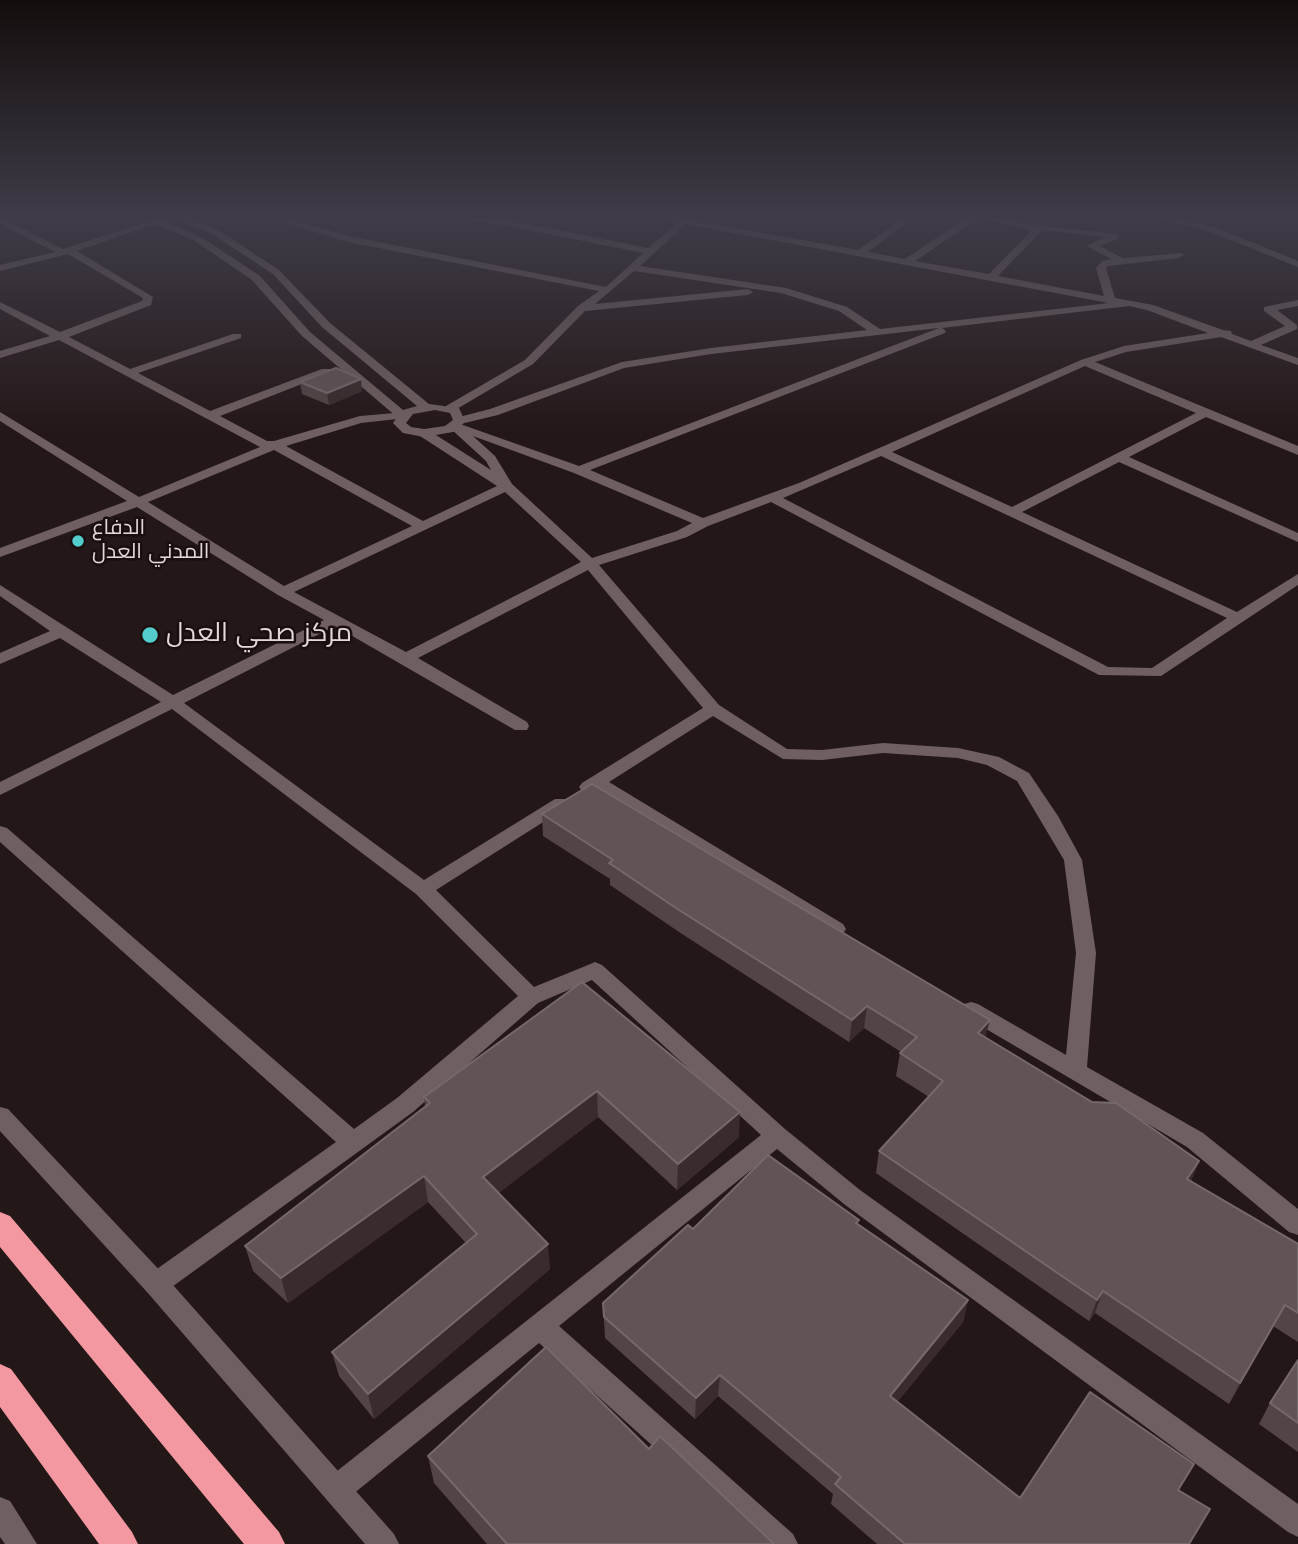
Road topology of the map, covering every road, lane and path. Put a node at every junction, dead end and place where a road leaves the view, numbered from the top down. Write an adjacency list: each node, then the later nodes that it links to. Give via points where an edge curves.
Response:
1 (130, 288): 18 (street, via 148,298 140,308)
2 (266, 288): 30 (street, via 306,334)
3 (291, 288): 26 (street, via 326,326)
4 (598, 288): 8 (street)
5 (769, 288): 9 (street)
6 (1051, 288): 10 (street)
7 (1107, 288): 10 (street)
8 (608, 290): 14 (street)
9 (782, 290): 14 (street); 16 (street, via 843,309)
10 (1110, 299): 11 (street)
11 (1133, 303): 15 (street); 17 (street)
12 (1298, 303): 20 (street, via 1268,309 1293,327)
13 (0, 305): 18 (street)
14 (582, 308): 27 (street, via 529,362)
15 (964, 323): 16 (street); 40 (street)
16 (876, 331): 32 (street, via 622,365)
17 (1227, 333): 20 (street); 22 (street, via 1124,349)
18 (61, 336): 21 (street); 25 (street)
19 (237, 336): 25 (street)
20 (1254, 344): 23 (street)
21 (0, 355)
22 (1085, 362): 28 (street); 38 (street)
23 (1298, 362)
24 (326, 371): 29 (street)
25 (131, 372): 29 (street)
26 (426, 407): 27 (street); 30 (street)
27 (450, 409): 32 (street, via 458,414)
28 (1206, 412): 35 (street); 39 (street)
29 (211, 415): 36 (street)
30 (402, 415): 33 (street, via 401,427); 36 (street, via 360,420)
31 (0, 416): 43 (street)
32 (457, 423): 33 (street); 40 (street); 41 (street, via 491,459)
33 (424, 433): 41 (street)
34 (1298, 436): 35 (street)
35 (1282, 444): 37 (street)
36 (275, 446): 43 (street); 46 (street)
37 (1298, 451)
38 (882, 452): 42 (street); 44 (street)
39 (1119, 457): 44 (street); 47 (street)
40 (579, 470): 45 (street)
41 (507, 486): 46 (street); 49 (street)
42 (773, 499): 45 (street); 53 (street, via 1105,673 1155,673)
43 (138, 502): 48 (street); 52 (street)
44 (1013, 512): 53 (street)
45 (703, 523): 49 (street)
46 (422, 526): 52 (street)
47 (1298, 538)
48 (0, 553)
49 (590, 564): 56 (street); 59 (street)
50 (1298, 578): 53 (street)
51 (0, 589): 55 (street)
52 (283, 592): 54 (street)
53 (1238, 618)
54 (334, 621): 56 (street); 58 (street)
55 (61, 632): 57 (street); 58 (street)
56 (406, 657): 60 (street)
57 (0, 659)
58 (171, 701): 62 (street); 64 (street)
59 (713, 709): 61 (street); 68 (street, via 783,754 883,748 958,753 993,761 1023,778 1073,860 1086,953)
60 (522, 726)
61 (597, 782): 64 (street); 65 (street)
62 (0, 789)
63 (0, 832): 71 (street)
64 (423, 889): 66 (street)
65 (852, 939)
66 (531, 997): 70 (street, via 595,970); 71 (street, via 405,1105)
67 (958, 1002): 68 (street)
68 (1076, 1071): 72 (street, via 1195,1140)
69 (0, 1116): 74 (street)
70 (777, 1136): 75 (street); 79 (street, via 852,1197)
71 (351, 1141): 74 (street)
72 (1298, 1224)
73 (0, 1225): 82 (highway)
74 (156, 1284): 77 (street)
75 (541, 1327): 77 (street); 84 (street)
76 (0, 1380): 81 (highway)
77 (337, 1489): 83 (street)
78 (0, 1511): 80 (street)
79 (1298, 1521)
80 (22, 1544)
81 (120, 1544)
82 (267, 1544)
83 (384, 1544)
84 (783, 1544)

